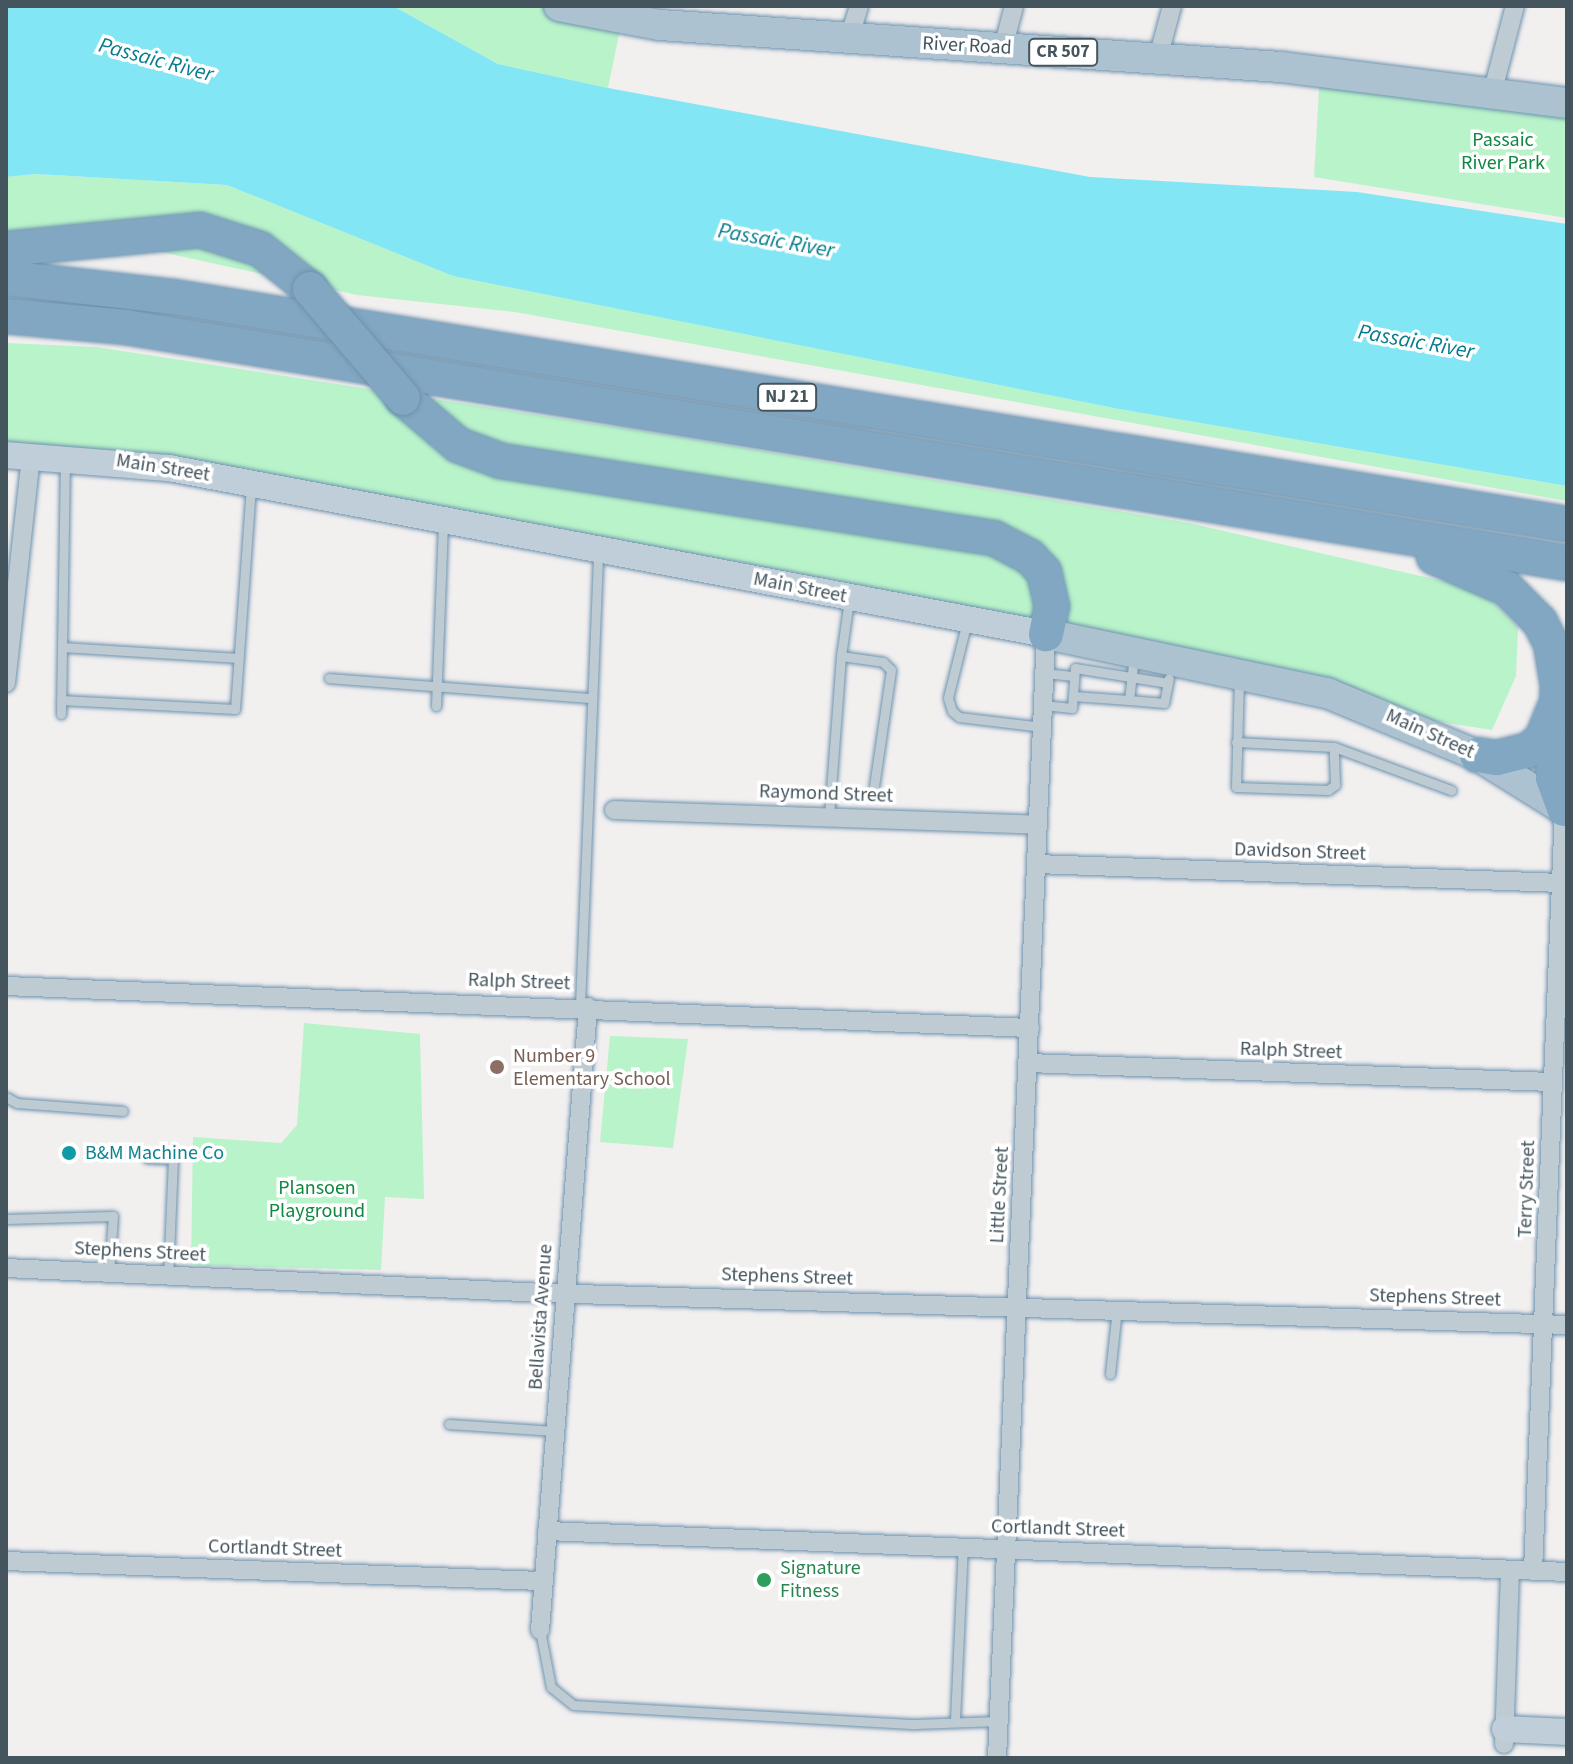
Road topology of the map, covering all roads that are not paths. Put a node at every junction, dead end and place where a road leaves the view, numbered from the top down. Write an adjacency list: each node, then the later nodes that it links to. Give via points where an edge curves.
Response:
1 (559, 6): 6 (main road, River Road / CR 507, via 608,18)
2 (859, 6): 7 (street)
3 (1014, 6): 8 (street)
4 (1172, 6): 9 (street)
5 (1515, 6): 10 (street)
6 (705, 16): 7 (main road, River Road / CR 507)
7 (849, 39): 8 (main road, River Road / CR 507)
8 (1003, 48): 9 (main road, River Road / CR 507)
9 (1158, 58): 10 (main road, River Road / CR 507, via 1281,67)
10 (1492, 94): 11 (main road, River Road / CR 507)
11 (1567, 103)
12 (6, 249): 26 (highway, bridge, via 200,230 260,249 310,289 403,398 458,445 501,461 994,538 1030,557 1044,572)
13 (6, 278): 20 (highway, NJ 21, via 159,295)
14 (6, 316): 18 (highway, NJ 21, via 140,329)
15 (18, 455): 16 (street, Main Street); 34 (street)
16 (65, 457): 17 (street, Main Street); 25 (lane)
17 (252, 483): 19 (street, Main Street); 28 (lane)
18 (1079, 483): 22 (highway, NJ 21); 36 (highway, via 1463,566 1506,588 1540,622 1551,644)
19 (443, 520): 21 (street, Main Street); 35 (lane)
20 (1567, 524)
21 (598, 549): 23 (street, Main Street); 38 (lane)
22 (1567, 563)
23 (849, 597): 24 (street, Main Street); 27 (lane)
24 (968, 619): 26 (street, Main Street); 44 (lane, via 948,698 952,711 959,717)
25 (62, 647): 28 (lane); 39 (lane)
26 (1069, 655): 29 (main road, Main Street); 32 (street, Little Street); 32 (lane); 37 (lane)
27 (841, 656): 48 (lane, via 883,662 891,670); 50 (lane)
28 (239, 658): 39 (lane, via 235,709)
29 (1133, 664): 30 (main road, Main Street); 40 (lane)
30 (1170, 671): 31 (main road, Main Street); 40 (lane, via 1164,703)
31 (1239, 671): 45 (lane); 47 (main road, Main Street, via 1381,712)
32 (1044, 673): 41 (street, Little Street)
33 (329, 678): 35 (lane)
34 (6, 683)
35 (437, 685): 38 (lane); 42 (lane)
36 (1558, 686): 47 (highway, via 1542,739 1514,756); 51 (highway, via 1553,778)
37 (1073, 696): 40 (lane); 41 (lane, via 1072,708)
38 (591, 698): 57 (lane)
39 (61, 700): 43 (lane)
40 (1129, 700)
41 (1043, 705): 44 (street, Little Street)
42 (436, 706)
43 (61, 714)
44 (1042, 727): 53 (street, Little Street)
45 (1236, 742): 46 (lane); 46 (lane, via 1234,779 1242,791 1328,790 1335,785)
46 (1334, 747): 49 (lane)
47 (1477, 755): 51 (main road, Main Street)
48 (874, 787)
49 (1451, 790)
50 (830, 808): 52 (street, Raymond Street); 53 (street, Raymond Street)
51 (1566, 808): 55 (street, Terry Street)
52 (614, 810)
53 (1037, 825): 54 (street, Little Street)
54 (1036, 864): 55 (street, Davidson Street); 58 (street, Little Street)
55 (1562, 883): 60 (street, Terry Street)
56 (6, 986): 57 (street, Ralph Street)
57 (584, 1006): 58 (street, Ralph Street); 68 (street, Bellavista Avenue)
58 (1030, 1028): 59 (street, Little Street)
59 (1028, 1063): 60 (street, Ralph Street); 69 (street, Little Street)
60 (1552, 1082): 71 (street, Terry Street)
61 (6, 1097): 62 (lane, via 17,1103)
62 (123, 1111)
63 (147, 1158): 67 (lane, via 173,1159)
64 (6, 1219): 66 (lane, via 113,1216)
65 (6, 1268): 66 (street, Stephens Street)
66 (109, 1273): 67 (street, Stephens Street)
67 (168, 1276): 68 (street, Stephens Street)
68 (565, 1292): 69 (street, Stephens Street); 75 (street, Bellavista Avenue)
69 (1017, 1306): 70 (street, Stephens Street); 78 (street, Little Street)
70 (1117, 1309): 71 (street, Stephens Street); 73 (lane)
71 (1544, 1323): 72 (street, Stephens Street); 81 (street, Terry Street)
72 (1567, 1325)
73 (1110, 1374)
74 (449, 1424): 75 (lane)
75 (555, 1431): 76 (street, Bellavista Avenue)
76 (547, 1531): 77 (street, Cortlandt Street); 83 (street, Bellavista Avenue)
77 (963, 1547): 78 (street, Cortlandt Street); 85 (lane)
78 (1006, 1549): 80 (street, Cortlandt Street); 86 (street, Little Street)
79 (6, 1561): 83 (street, Cortlandt Street)
80 (1510, 1570): 81 (street, Cortlandt Street); 88 (street)
81 (1533, 1571): 82 (street, Cortlandt Street)
82 (1567, 1572)
83 (542, 1581): 84 (street, Bellavista Avenue)
84 (540, 1630): 85 (lane, via 551,1687 573,1705 915,1724)
85 (955, 1720): 86 (lane)
86 (998, 1721): 89 (street, Little Street)
87 (1567, 1732): 88 (street)
88 (1504, 1737)
89 (997, 1758)

